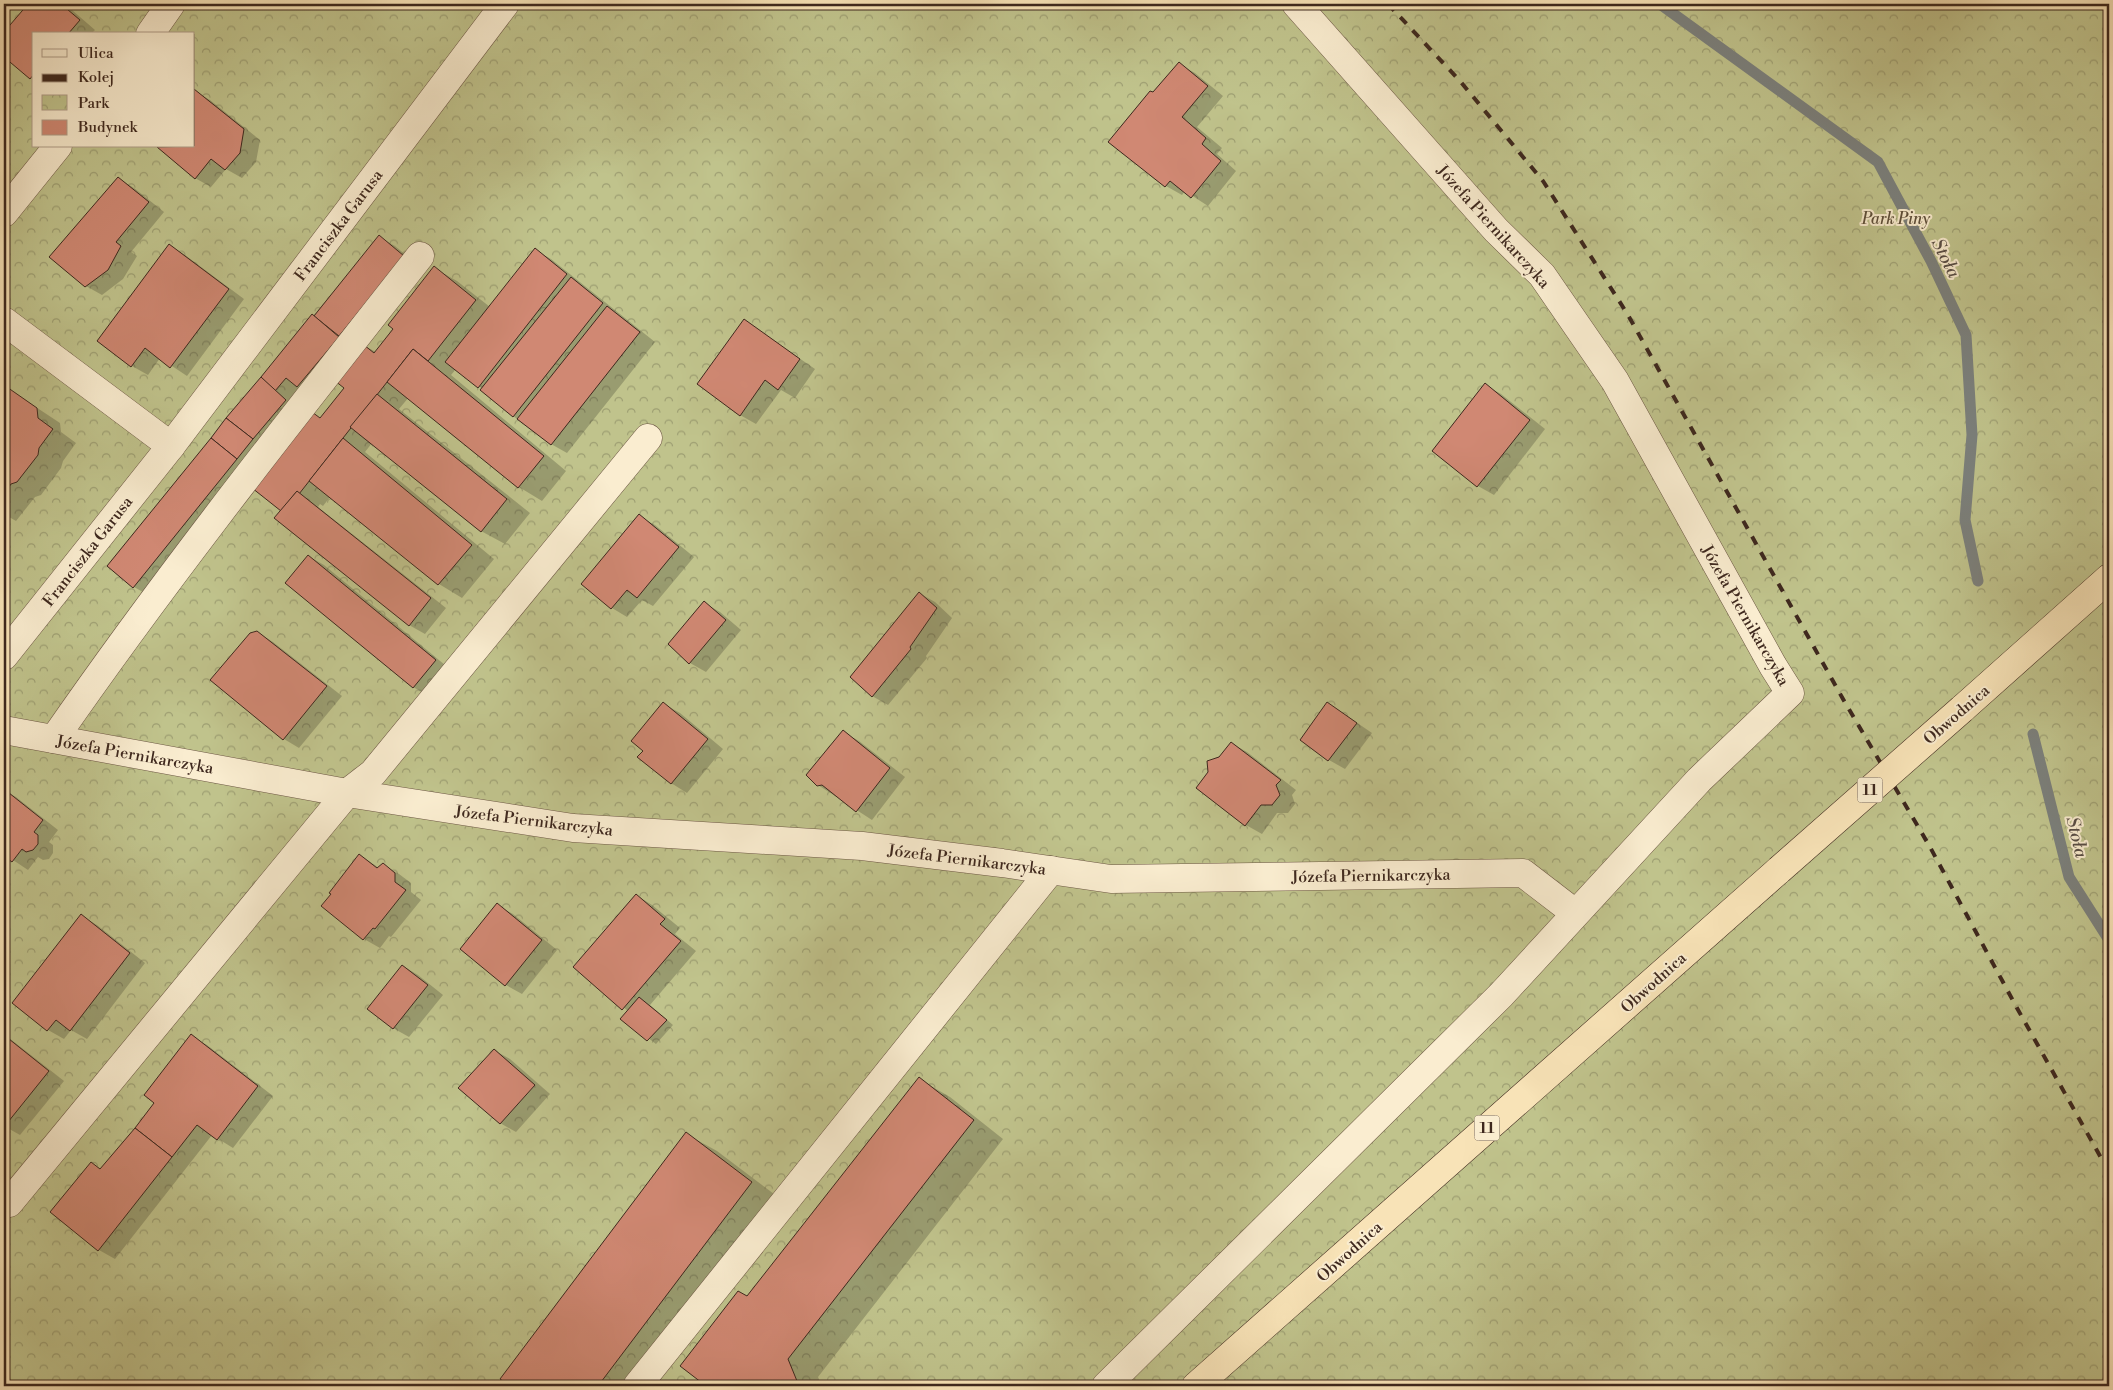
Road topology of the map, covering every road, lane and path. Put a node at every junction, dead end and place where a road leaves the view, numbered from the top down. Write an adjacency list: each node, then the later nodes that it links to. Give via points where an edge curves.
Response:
1 (171, 4): 4 (street)
2 (505, 4): 10 (street, Franciszka Garusa)
3 (1296, 4): 17 (street, Józefa Piernikarczyka, via 1496,230 1542,275 1615,381 1790,694 1699,780)
4 (151, 32)
5 (56, 148): 6 (street)
6 (4, 213)
7 (420, 256): 14 (street, via 257,463)
8 (4, 322): 10 (street)
9 (648, 438): 15 (street, via 373,773)
10 (170, 446): 12 (street, Franciszka Garusa)
11 (2109, 578): 21 (highway, Obwodnica / 11, bridge)
12 (4, 656)
13 (4, 730): 14 (street, Józefa Piernikarczyka)
14 (54, 739): 15 (street, Józefa Piernikarczyka)
15 (347, 793): 16 (street, Józefa Piernikarczyka, via 573,828 862,846); 18 (street)
16 (1051, 870): 17 (street, Józefa Piernikarczyka, via 1111,878 1523,874); 19 (street)
17 (1575, 913): 20 (street, via 1501,995)
18 (9, 1204)
19 (637, 1386)
20 (1106, 1386)
21 (1196, 1386)

